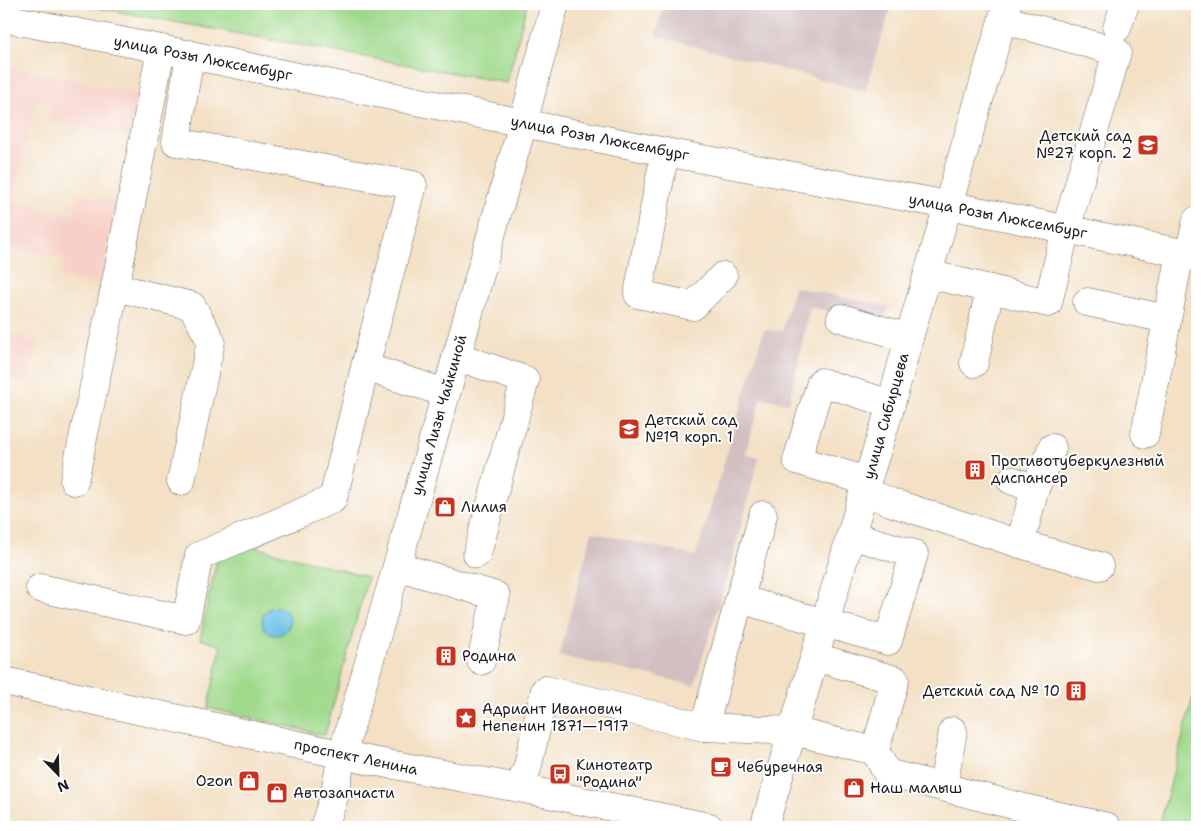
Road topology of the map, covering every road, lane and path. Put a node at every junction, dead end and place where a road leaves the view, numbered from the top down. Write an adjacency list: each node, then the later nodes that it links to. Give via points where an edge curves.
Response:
1 (555, 4): 6 (street, улица Лизы Чайкиной)
2 (1005, 12): 8 (street, улица Сибирцева); 10 (street, via 1117,52)
3 (4, 18): 4 (street, улица Розы Люксембург)
4 (161, 49): 5 (street, улица Розы Люксембург); 14 (street)
5 (190, 54): 6 (street, улица Розы Люксембург); 22 (street, via 176,142 413,185)
6 (523, 123): 7 (street, улица Розы Люксембург); 20 (street, улица Лизы Чайкиной)
7 (665, 152): 8 (street, улица Розы Люксембург); 13 (street, via 638,294 693,306)
8 (948, 205): 10 (street, улица Розы Люксембург); 12 (street, улица Сибирцева)
9 (1197, 220): 11 (street)
10 (1066, 229): 11 (street, улица Розы Люксембург); 15 (street, via 1048,303)
11 (1189, 254): 18 (street)
12 (928, 274): 15 (street); 19 (street, улица Сибирцева)
13 (723, 276)
14 (115, 288): 27 (street); 28 (street, via 192,306 210,341)
15 (990, 289): 21 (street)
16 (1087, 302): 18 (street)
17 (841, 318): 19 (street)
18 (1167, 319): 25 (street)
19 (909, 338): 24 (street, улица Сибирцева)
20 (456, 356): 23 (street, улица Лизы Чайкиной); 33 (street, via 525,380)
21 (974, 363)
22 (365, 367): 23 (street); 36 (street, via 333,499 199,556 186,620)
23 (446, 392): 34 (street, улица Лизы Чайкиной)
24 (891, 404): 29 (street, улица Сибирцева); 29 (street, via 821,382 797,460)
25 (1144, 434)
26 (1052, 448): 32 (street, via 1023,485)
27 (74, 481)
28 (181, 481)
29 (865, 486): 31 (street, улица Сибирцева); 32 (street, via 890,502)
30 (763, 515): 37 (street)
31 (851, 535): 38 (street, улица Сибирцева); 38 (street, via 914,554 888,642)
32 (1020, 544): 35 (street)
33 (477, 554)
34 (397, 566): 40 (street, via 496,596); 46 (street, улица Лизы Чайкиной)
35 (1099, 566)
36 (40, 588)
37 (739, 598): 38 (street); 42 (street)
38 (824, 623): 39 (street, улица Сибирцева)
39 (815, 657): 43 (street, улица Сибирцева); 45 (street, via 895,680)
40 (481, 661)
41 (4, 681): 46 (street, проспект Ленина)
42 (704, 727): 43 (street); 48 (street, via 545,690 527,770)
43 (793, 731): 45 (street); 51 (street, улица Сибирцева)
44 (953, 731): 47 (street)
45 (875, 751): 47 (street, via 887,773)
46 (342, 755): 48 (street, проспект Ленина); 49 (street, улица Лизы Чайкиной)
47 (943, 787): 52 (street)
48 (519, 788): 50 (street, проспект Ленина)
49 (324, 827)
50 (709, 827)
51 (764, 827)
52 (1107, 827)

